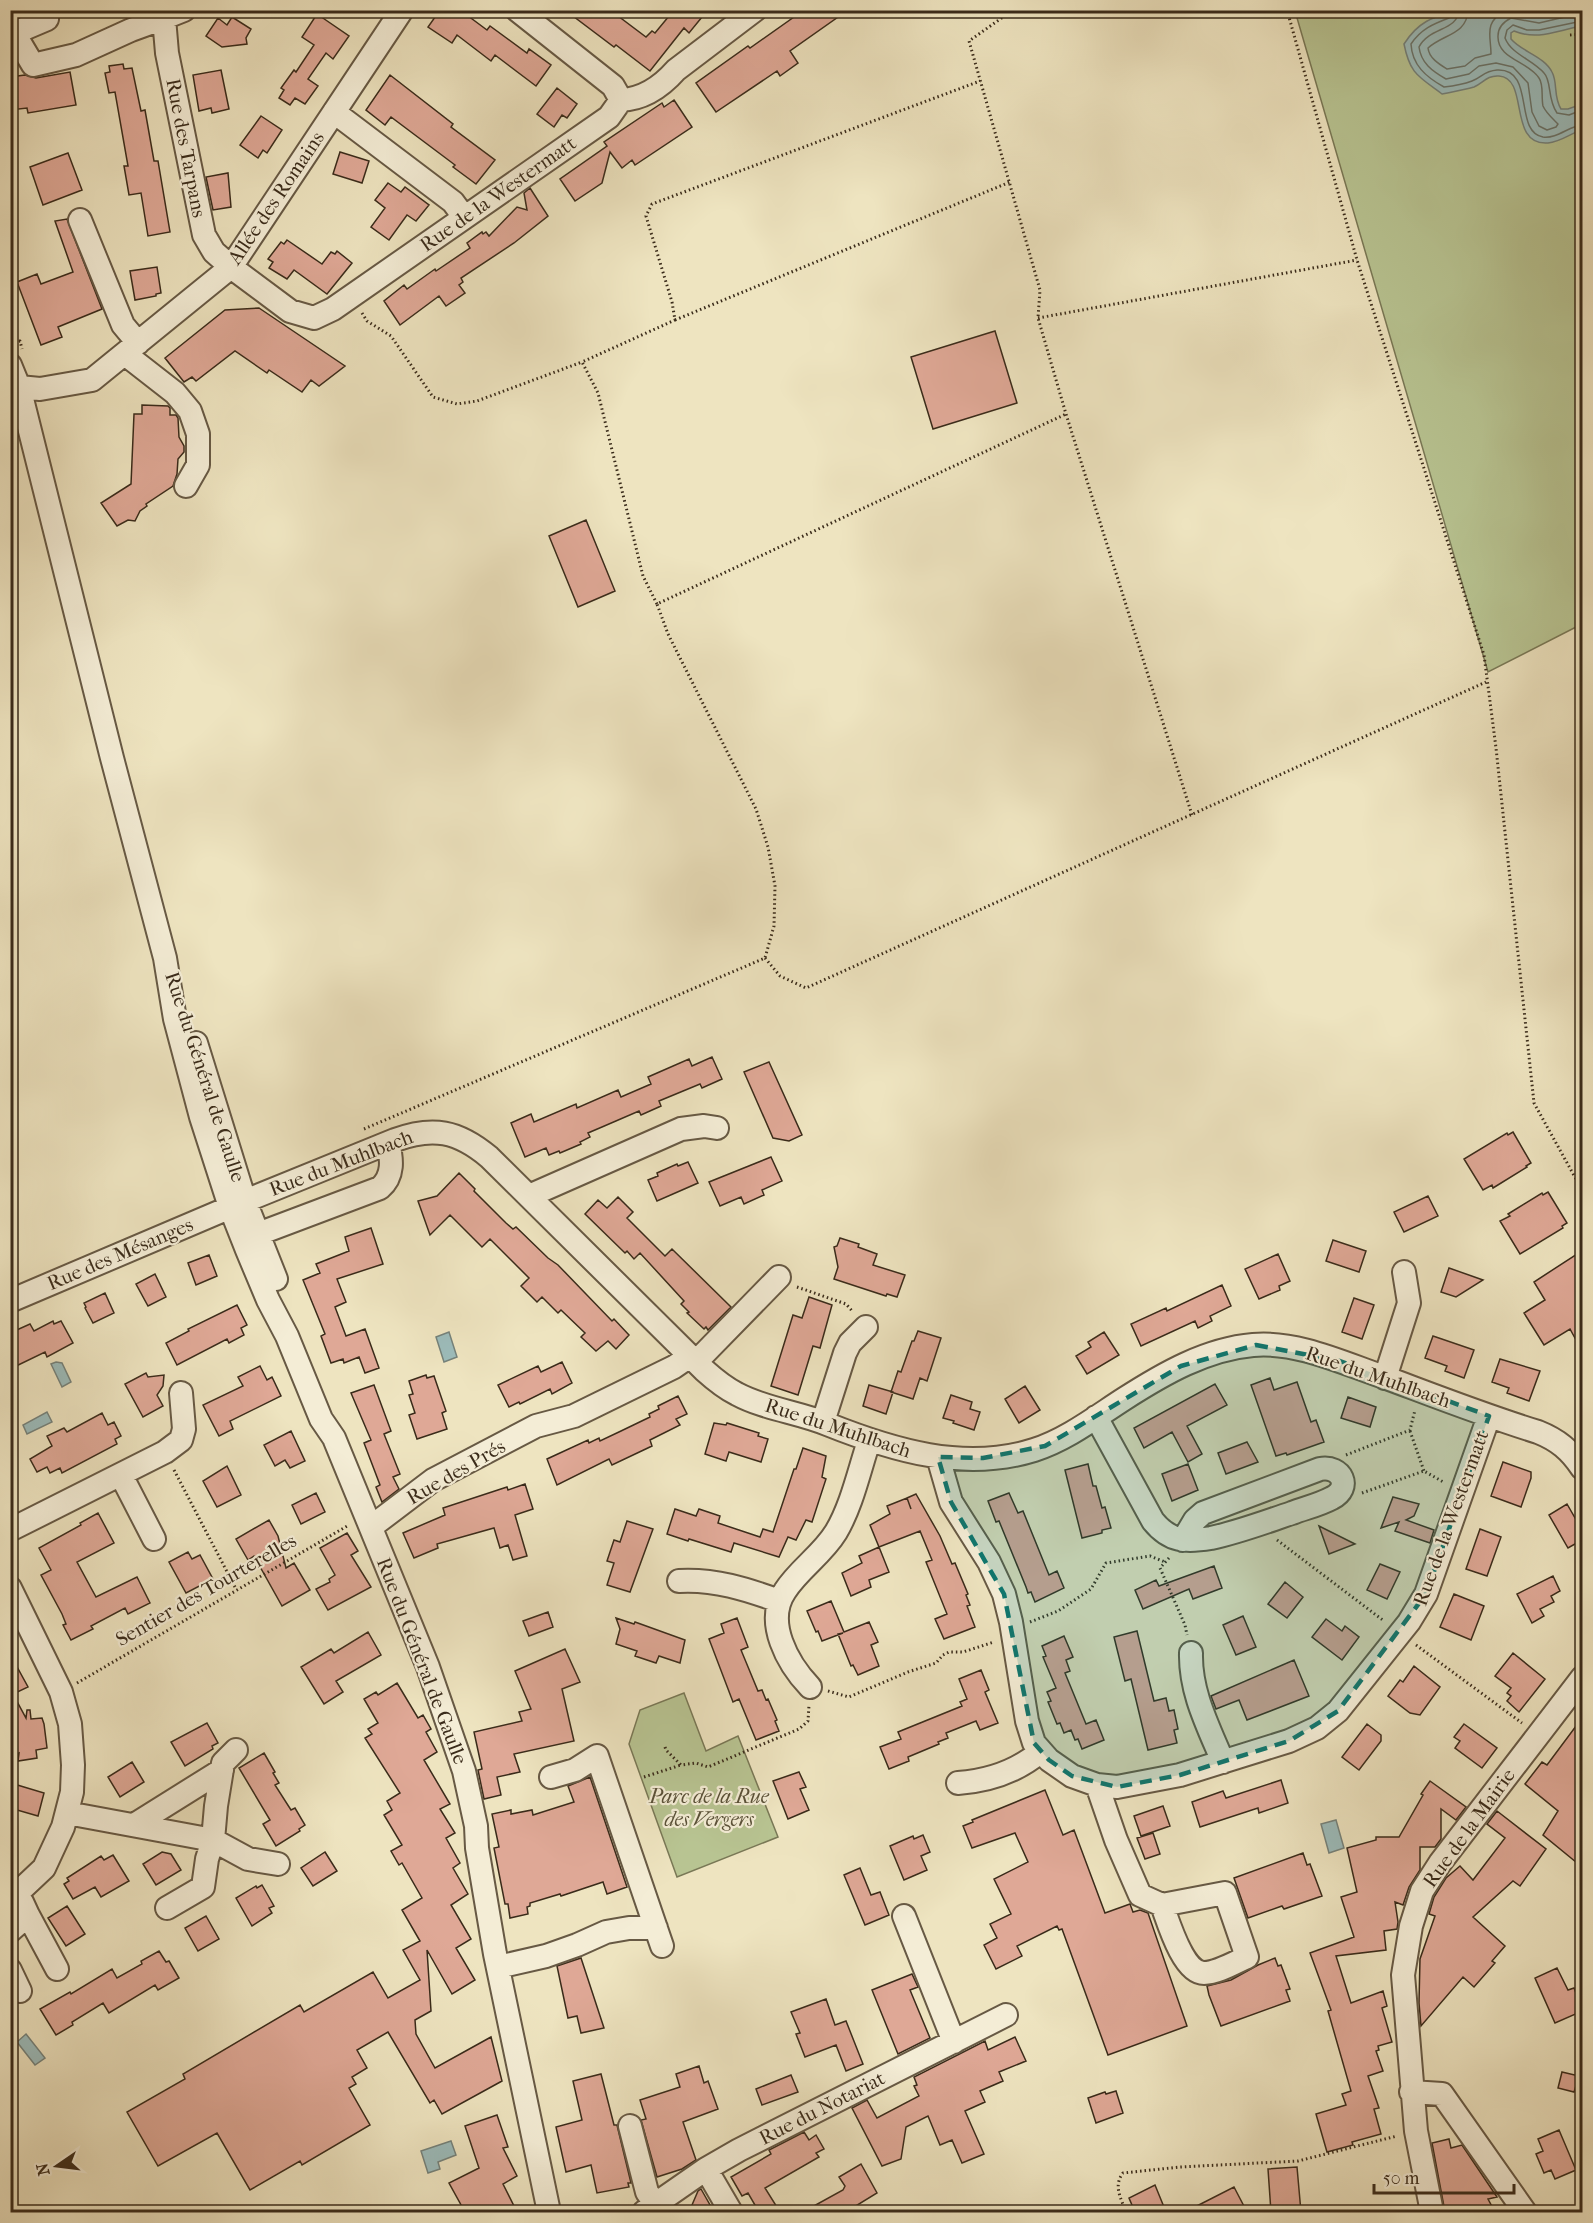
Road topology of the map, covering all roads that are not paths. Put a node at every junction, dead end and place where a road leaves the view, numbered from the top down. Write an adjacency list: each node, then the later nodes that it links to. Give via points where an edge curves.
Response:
1 (402, 10): 7 (street, Allée des Romains)
2 (517, 10): 6 (street, via 613,86)
3 (755, 10): 6 (street, via 665,82 636,99)
4 (174, 14): 5 (street, Rue des Tarpans, via 75,56 33,65 14,33); 10 (street, Rue des Tarpans, via 167,53 204,235 214,252)
5 (47, 19)
6 (621, 100): 8 (street, Rue de la Westermatt, via 609,117)
7 (334, 112): 8 (street, via 453,202); 10 (street, Allée des Romains)
8 (464, 218): 10 (street, Rue de la Westermatt, via 333,309 314,318 290,311)
9 (80, 220): 11 (street)
10 (231, 267): 11 (street, Allée des Romains)
11 (131, 349): 13 (street, Allée des Romains, via 92,380); 14 (street, via 190,411 198,434 198,465)
12 (10, 365): 13 (street, Rue du Général de Gaulle)
13 (15, 390): 18 (street, Rue du Général de Gaulle, via 165,958 201,1117)
14 (186, 486)
15 (717, 1128): 17 (street, via 681,1129)
16 (388, 1143): 17 (street, Rue du Muhlbach, via 426,1131 457,1136 477,1147); 18 (street, Rue du Muhlbach); 19 (street, via 389,1176 380,1188)
17 (529, 1196): 25 (street, Rue du Muhlbach)
18 (237, 1204): 19 (street, Rue du Général de Gaulle); 22 (street, Rue des Mésanges); 24 (street, Rue du Général de Gaulle, via 268,1300)
19 (258, 1234): 24 (street, Rue du Général de Gaulle, via 277,1282)
20 (1404, 1272): 26 (street, via 1409,1303)
21 (779, 1277): 25 (street, Rue des Prés)
22 (10, 1301)
23 (866, 1327): 30 (street, via 845,1353)
24 (287, 1336): 35 (street, Rue du Général de Gaulle)
25 (693, 1359): 30 (street, Rue du Muhlbach, via 735,1394); 35 (street, Rue des Prés, via 564,1420 536,1426 433,1480)
26 (1385, 1378): 28 (street, Rue du Muhlbach); 29 (street, Rue du Muhlbach, via 1299,1349 1243,1346 1181,1366)
27 (181, 1393): 34 (street, via 181,1440)
28 (1489, 1416): 33 (street, Rue du Muhlbach, via 1560,1442); 47 (street, Rue de la Westermatt, via 1417,1611 1344,1704 1326,1721 1300,1737)
29 (1096, 1417): 32 (street, Rue du Muhlbach, via 1034,1450 983,1458); 38 (street, via 1152,1521 1167,1536)
30 (823, 1422): 31 (street, Rue du Muhlbach)
31 (869, 1441): 32 (street, Rue du Muhlbach); 41 (street, via 838,1529)
32 (938, 1457): 46 (street, Rue de la Westermatt, via 951,1502 998,1580 1014,1636 1030,1734)
33 (1582, 1468)
34 (121, 1475): 36 (street); 37 (street)
35 (368, 1521): 62 (street, Rue du Général de Gaulle, via 428,1667 464,1771)
36 (10, 1530)
37 (154, 1539)
38 (1184, 1540): 38 (street, via 1229,1534 1317,1504 1338,1495 1342,1478 1327,1468 1212,1509 1195,1520)
39 (679, 1581): 41 (street, via 725,1584)
40 (10, 1588): 52 (street, via 61,1692 70,1724 72,1792)
41 (779, 1601): 44 (street, via 781,1640)
42 (1191, 1653): 47 (street, via 1195,1694)
43 (1582, 1678): 68 (street, Rue de la Mairie, via 1422,1891 1411,1926 1403,1975)
44 (810, 1687)
45 (237, 1750): 48 (street, via 223,1763)
46 (1040, 1752): 50 (street, via 997,1776); 51 (street, Rue de la Westermatt, via 1061,1769)
47 (1223, 1762): 51 (street, Rue de la Westermatt, via 1147,1782)
48 (222, 1770): 53 (street); 54 (street)
49 (551, 1777): 62 (street, via 575,1770 597,1756 659,1937 629,1928 606,1932 546,1956)
50 (958, 1783)
51 (1097, 1785): 57 (street, via 1140,1895)
52 (67, 1813): 53 (street); 56 (street, via 44,1868)
53 (134, 1825): 54 (street)
54 (213, 1840): 55 (street, via 248,1859); 58 (street, via 203,1887)
55 (278, 1864)
56 (15, 1897): 59 (street)
57 (1162, 1905)
58 (167, 1908)
59 (28, 1915): 61 (street); 63 (street)
60 (904, 1916): 67 (street)
61 (10, 1931)
62 (498, 1967): 72 (street, Rue du Général de Gaulle)
63 (57, 1969)
64 (10, 1970): 65 (street)
65 (20, 1991)
66 (1006, 2015): 67 (street, Rue du Notariat)
67 (954, 2042): 70 (street, Rue du Notariat)
68 (1411, 2092): 74 (street, Rue de la Mairie); 75 (street, via 1442,2094)
69 (630, 2126): 71 (street)
70 (706, 2169): 71 (street, Rue du Notariat); 73 (street)
71 (650, 2209)
72 (549, 2212)
73 (731, 2212)
74 (1432, 2212)
75 (1525, 2212)

